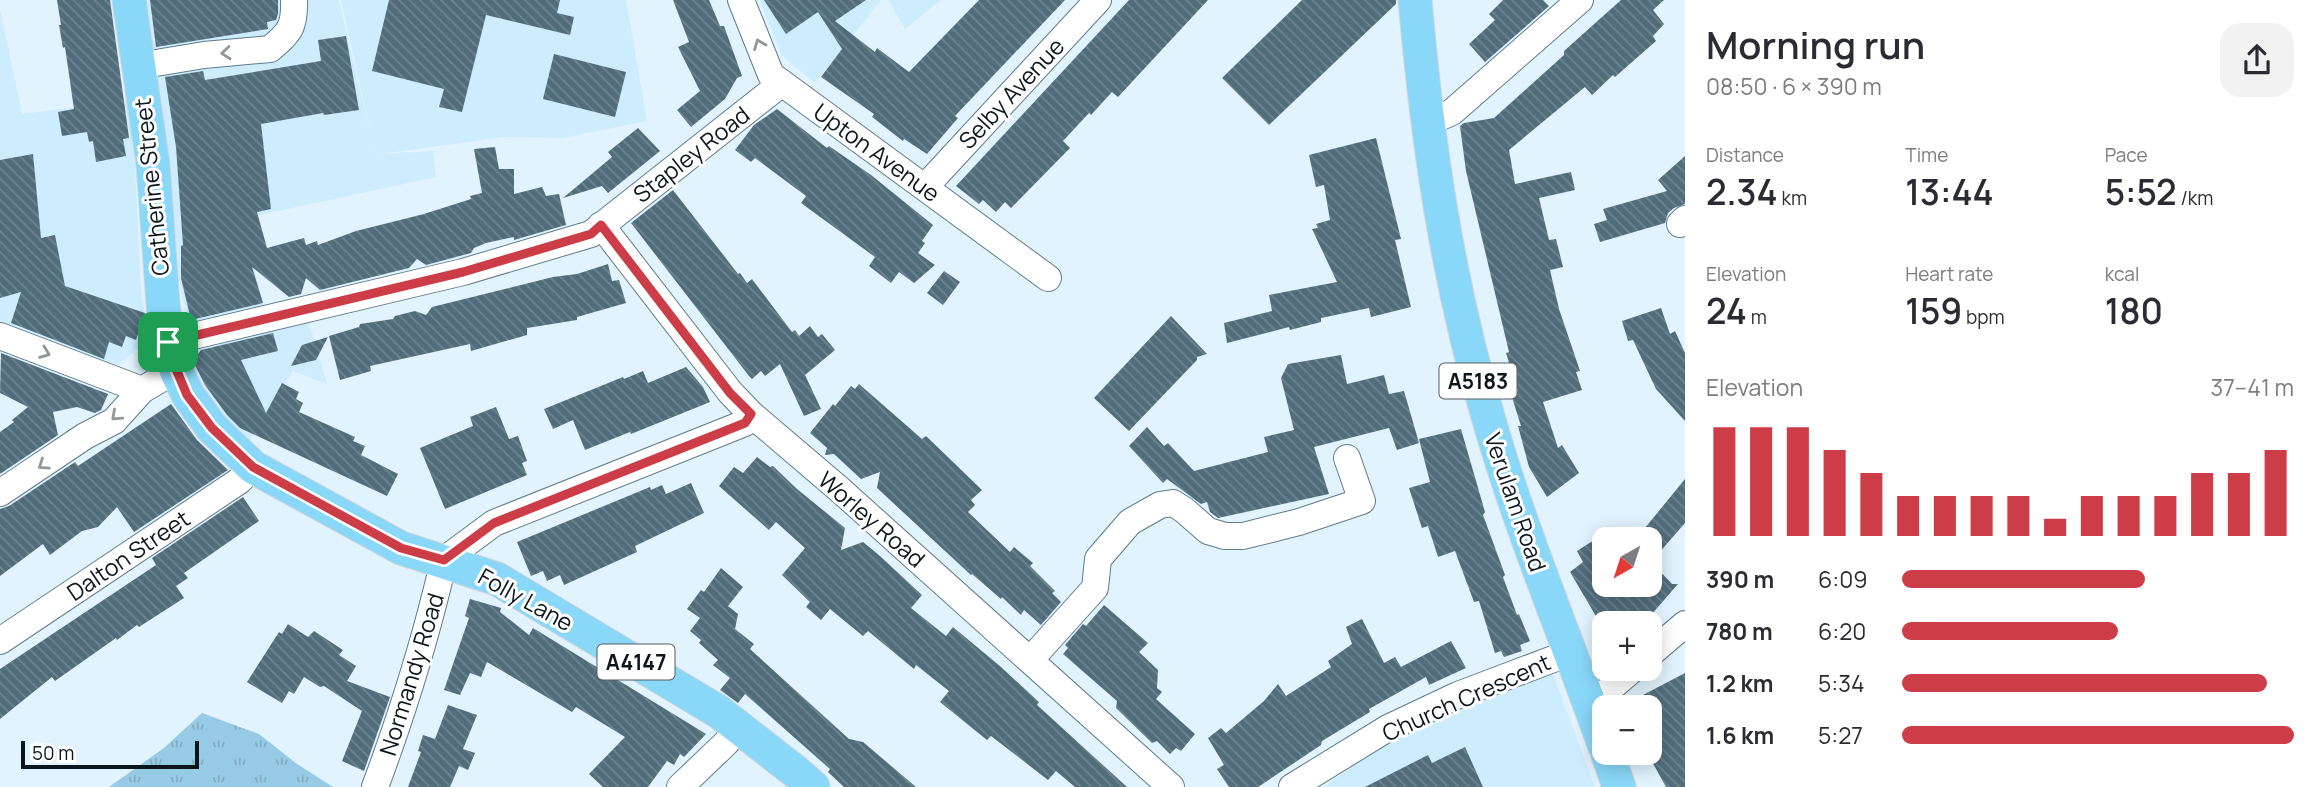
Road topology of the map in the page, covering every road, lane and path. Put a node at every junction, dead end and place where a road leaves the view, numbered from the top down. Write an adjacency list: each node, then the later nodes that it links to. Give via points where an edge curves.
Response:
1 (129, 0): 7 (main road, Catherine Street / A4147)
2 (294, 0): 7 (street, one-way to 7, via 295,18 288,33 271,49)
3 (741, 0): 8 (street, Upton Avenue, one-way to 3, via 772,75)
4 (1098, 0): 10 (street, Selby Avenue)
5 (1415, 0): 9 (main road, Verulam Road / A5183)
6 (1580, 0): 9 (street, via 1452,112)
7 (138, 66): 14 (main road, Catherine Street / A4147)
8 (782, 83): 10 (street, Upton Avenue); 11 (street, Stapley Road)
9 (1427, 123): 26 (main road, Verulam Road / A5183, via 1441,221 1468,347 1491,428)
10 (925, 187): 12 (street, Upton Avenue)
11 (601, 225): 14 (street, Stapley Road, via 591,234); 16 (street, Worley Road)
12 (1048, 278)
13 (0, 336): 15 (street, one-way to 15)
14 (172, 356): 15 (street, Stapley Road); 18 (main road, Catherine Street / A4147, via 187,395 212,428)
15 (142, 390): 20 (street, Stapley Road, one-way to 20, via 114,421)
16 (751, 414): 22 (street, via 745,423 494,523); 27 (street, Worley Road)
17 (1347, 458): 21 (street, via 1362,501 1299,522 1225,536 1208,531 1173,503)
18 (253, 467): 22 (main road, Catherine Street / A4147, via 401,548); 24 (street, Dalton Street, via 239,481)
19 (1150, 489): 21 (street)
20 (0, 494)
21 (1130, 522): 27 (street, via 1098,559 1095,587)
22 (444, 560): 31 (main road, Folly Lane / A4147, via 497,579); 33 (street, Normandy Road, via 401,719)
23 (1685, 624): 25 (street)
24 (0, 641)
25 (1662, 644)
26 (1569, 653): 29 (main road, Verulam Road / A5183); 37 (street, Church Crescent, via 1399,723)
27 (1031, 659): 36 (street, Worley Road)
28 (1619, 681): 29 (street)
29 (1590, 706): 30 (main road, Verulam Road / A5183)
30 (1592, 711)
31 (740, 726): 34 (street); 35 (main road, Folly Lane / A4147)
32 (1611, 765): 38 (main road)
33 (374, 787)
34 (680, 787)
35 (813, 787)
36 (1171, 787)
37 (1292, 787)
38 (1619, 787)

